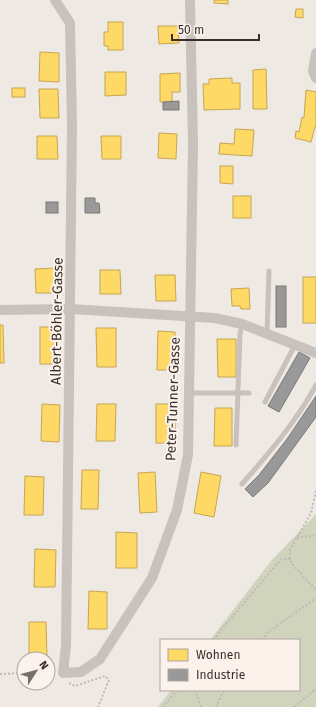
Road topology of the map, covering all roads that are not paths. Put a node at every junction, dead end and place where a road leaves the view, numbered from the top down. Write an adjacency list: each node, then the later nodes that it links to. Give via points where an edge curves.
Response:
1 (55, 0): 6 (street, Albert-Böhler-Gasse, via 70,23)
2 (190, 0): 8 (street, Peter-Tunner-Gasse, via 193,144)
3 (316, 53): 4 (street, via 313,71)
4 (316, 78)
5 (270, 271): 10 (lane)
6 (71, 309): 7 (street); 8 (street); 20 (street, Albert-Böhler-Gasse, via 66,646)
7 (0, 310)
8 (190, 316): 9 (street); 14 (street, Peter-Tunner-Gasse)
9 (242, 324): 10 (street); 15 (lane)
10 (267, 334): 11 (street)
11 (295, 345): 12 (street); 17 (lane)
12 (316, 353)
13 (316, 385): 19 (lane, via 284,435)
14 (189, 393): 15 (lane); 20 (street, Peter-Tunner-Gasse, via 188,455 177,510 152,578 100,659 81,672)
15 (238, 393): 16 (lane); 18 (lane)
16 (249, 393)
17 (265, 402)
18 (236, 444)
19 (242, 484)
20 (63, 672)

